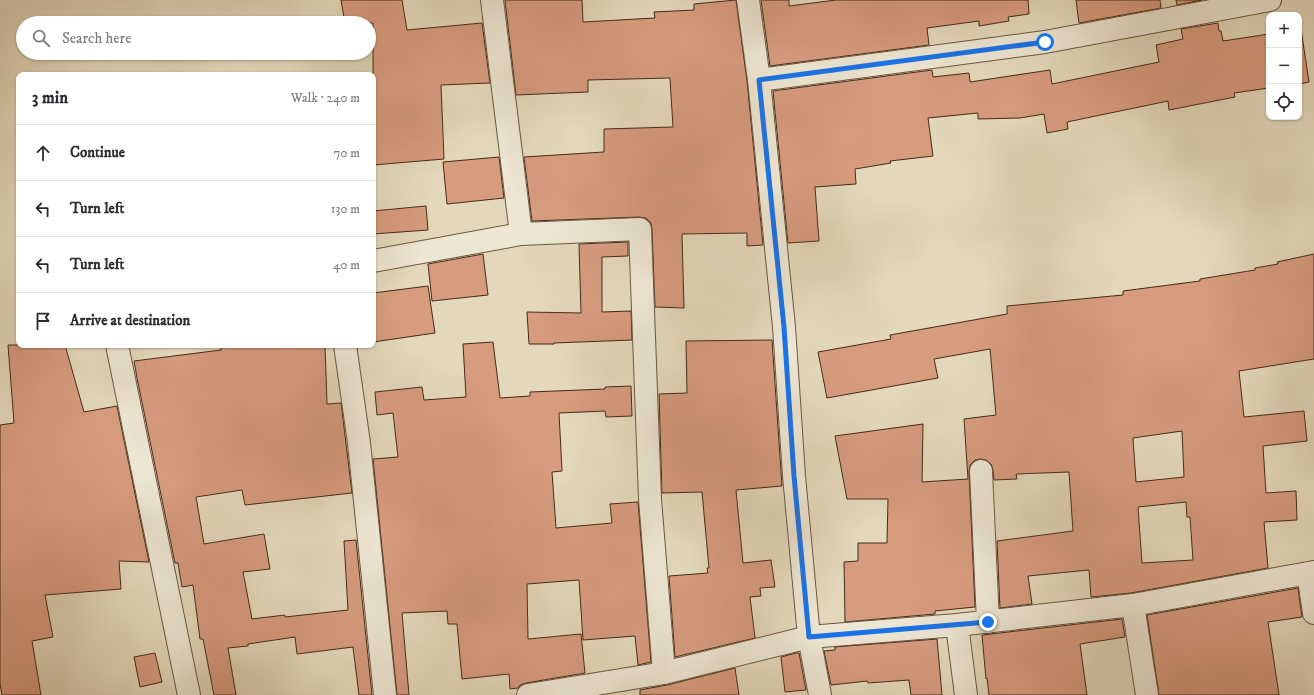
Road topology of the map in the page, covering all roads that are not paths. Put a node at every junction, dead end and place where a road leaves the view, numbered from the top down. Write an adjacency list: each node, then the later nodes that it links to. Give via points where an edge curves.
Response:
1 (492, 0): 5 (street)
2 (748, 0): 4 (street)
3 (1270, 0): 4 (street, via 1045,42)
4 (759, 80): 15 (street, via 784,327 794,476)
5 (521, 234): 6 (street); 16 (street, via 640,229 650,500)
6 (376, 260)
7 (118, 348): 17 (street)
8 (345, 348): 18 (street, via 359,444)
9 (981, 471): 13 (street)
10 (1311, 572): 11 (street); 12 (street)
11 (1133, 605): 13 (street); 22 (street)
12 (1314, 613)
13 (988, 622): 14 (street)
14 (957, 625): 15 (street); 21 (street)
15 (809, 637): 16 (street); 20 (street)
16 (664, 673): 19 (street)
17 (189, 695)
18 (385, 695)
19 (528, 695)
20 (820, 695)
21 (966, 695)
22 (1147, 695)

